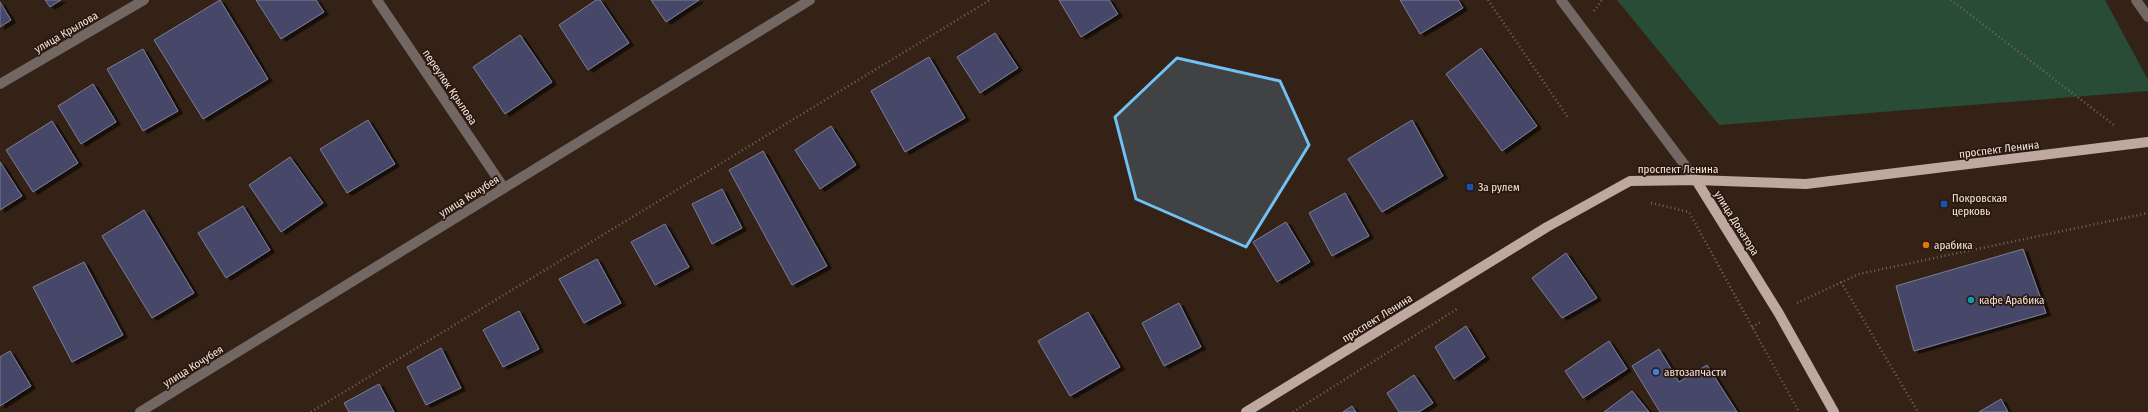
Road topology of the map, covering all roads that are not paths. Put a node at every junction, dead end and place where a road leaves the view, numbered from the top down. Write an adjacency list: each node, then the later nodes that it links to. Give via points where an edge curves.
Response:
1 (144, 0): 7 (street, улица Крылова)
2 (377, 0): 10 (street, переулок Крылова)
3 (810, 0): 10 (street, улица Кочубея)
4 (1561, 0): 9 (street, улица Доватора)
5 (2136, 0): 6 (street)
6 (2148, 17)
7 (0, 84)
8 (2143, 143): 9 (main road, проспект Ленина, via 1806,184)
9 (1696, 180): 12 (main road, проспект Ленина, via 1630,181 1547,227); 13 (main road, улица Доватора, via 1778,312)
10 (504, 188): 11 (street, улица Кочубея)
11 (140, 412)
12 (1246, 412)
13 (1834, 412)

